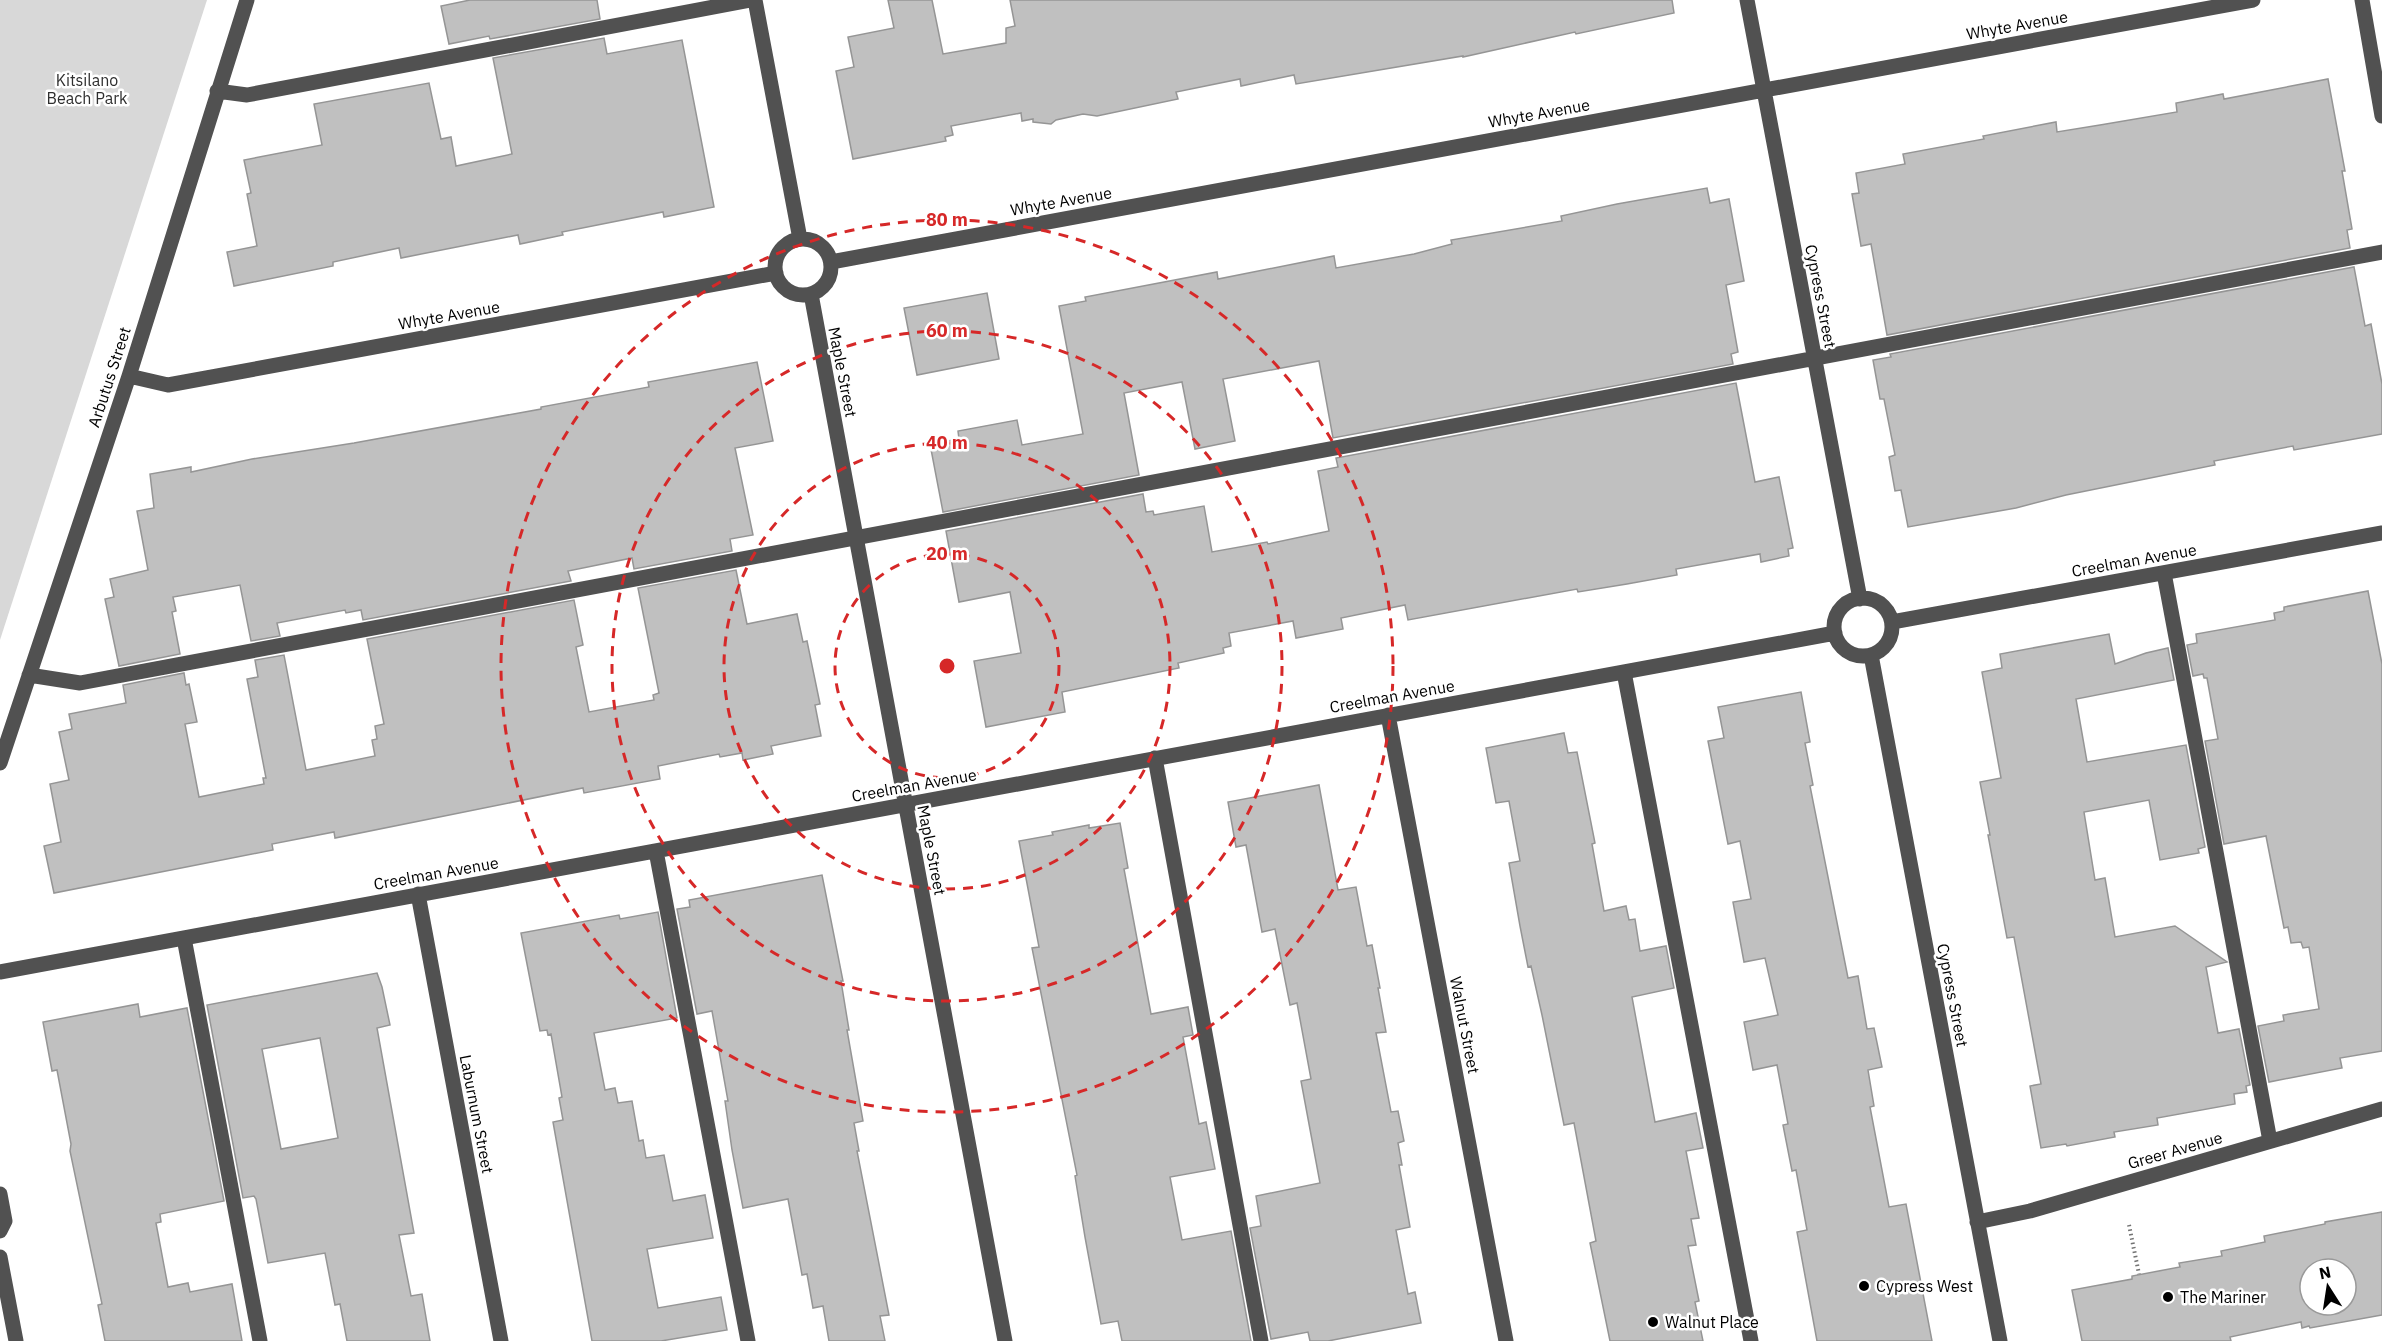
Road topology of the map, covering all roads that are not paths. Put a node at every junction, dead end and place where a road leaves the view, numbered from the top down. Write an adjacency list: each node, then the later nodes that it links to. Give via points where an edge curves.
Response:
1 (247, 0): 7 (street, Arbutus Street)
2 (753, 0): 7 (street, via 247,95); 9 (street)
3 (1747, 0): 6 (street, Cypress Street)
4 (2253, 0): 6 (street, Whyte Avenue)
5 (2362, 0): 8 (street)
6 (1764, 90): 11 (street, Whyte Avenue); 14 (street, Cypress Street)
7 (217, 91): 15 (street, Arbutus Street)
8 (2382, 116)
9 (800, 239): 11 (street, via 820,244); 12 (street, via 780,251)
10 (2382, 252): 14 (street)
11 (831, 262): 13 (street, via 827,282)
12 (776, 273): 13 (street, via 789,291); 15 (street, Whyte Avenue, via 168,386)
13 (811, 294): 17 (street, Maple Street)
14 (1815, 359): 17 (street); 19 (street, Cypress Street)
15 (129, 376): 24 (street, Arbutus Street)
16 (2382, 533): 18 (street, Creelman Avenue)
17 (856, 539): 24 (street, via 80,683); 28 (street, Maple Street)
18 (2164, 573): 20 (street, Creelman Avenue); 34 (street)
19 (1860, 598): 20 (street, via 1880,604); 21 (street, via 1840,610 1834,621)
20 (1892, 622): 22 (street, via 1888,643)
21 (1834, 633): 22 (street, via 1848,652); 23 (street, Creelman Avenue)
22 (1871, 655): 36 (street, Cypress Street)
23 (1624, 672): 25 (street, Creelman Avenue); 46 (street)
24 (29, 675): 27 (street, Arbutus Street)
25 (1388, 715): 26 (street, Creelman Avenue); 45 (street, Walnut Street)
26 (1155, 759): 28 (street, Creelman Avenue); 44 (street)
27 (0, 763)
28 (905, 805): 29 (street, Creelman Avenue); 43 (street, Maple Street)
29 (656, 851): 30 (street, Creelman Avenue); 42 (street)
30 (418, 894): 31 (street, Creelman Avenue); 41 (street, Laburnum Street)
31 (184, 938): 32 (street, Creelman Avenue); 40 (street)
32 (0, 972)
33 (2382, 1109): 34 (street, Greer Avenue)
34 (2270, 1141): 36 (street, Greer Avenue, via 2030,1211)
35 (0, 1194): 37 (street, via 5,1221)
36 (1977, 1222): 47 (street, Cypress Street)
37 (0, 1231)
38 (0, 1257): 39 (street)
39 (16, 1341)
40 (260, 1341)
41 (501, 1341)
42 (748, 1341)
43 (1005, 1341)
44 (1261, 1341)
45 (1506, 1341)
46 (1751, 1341)
47 (2000, 1341)

